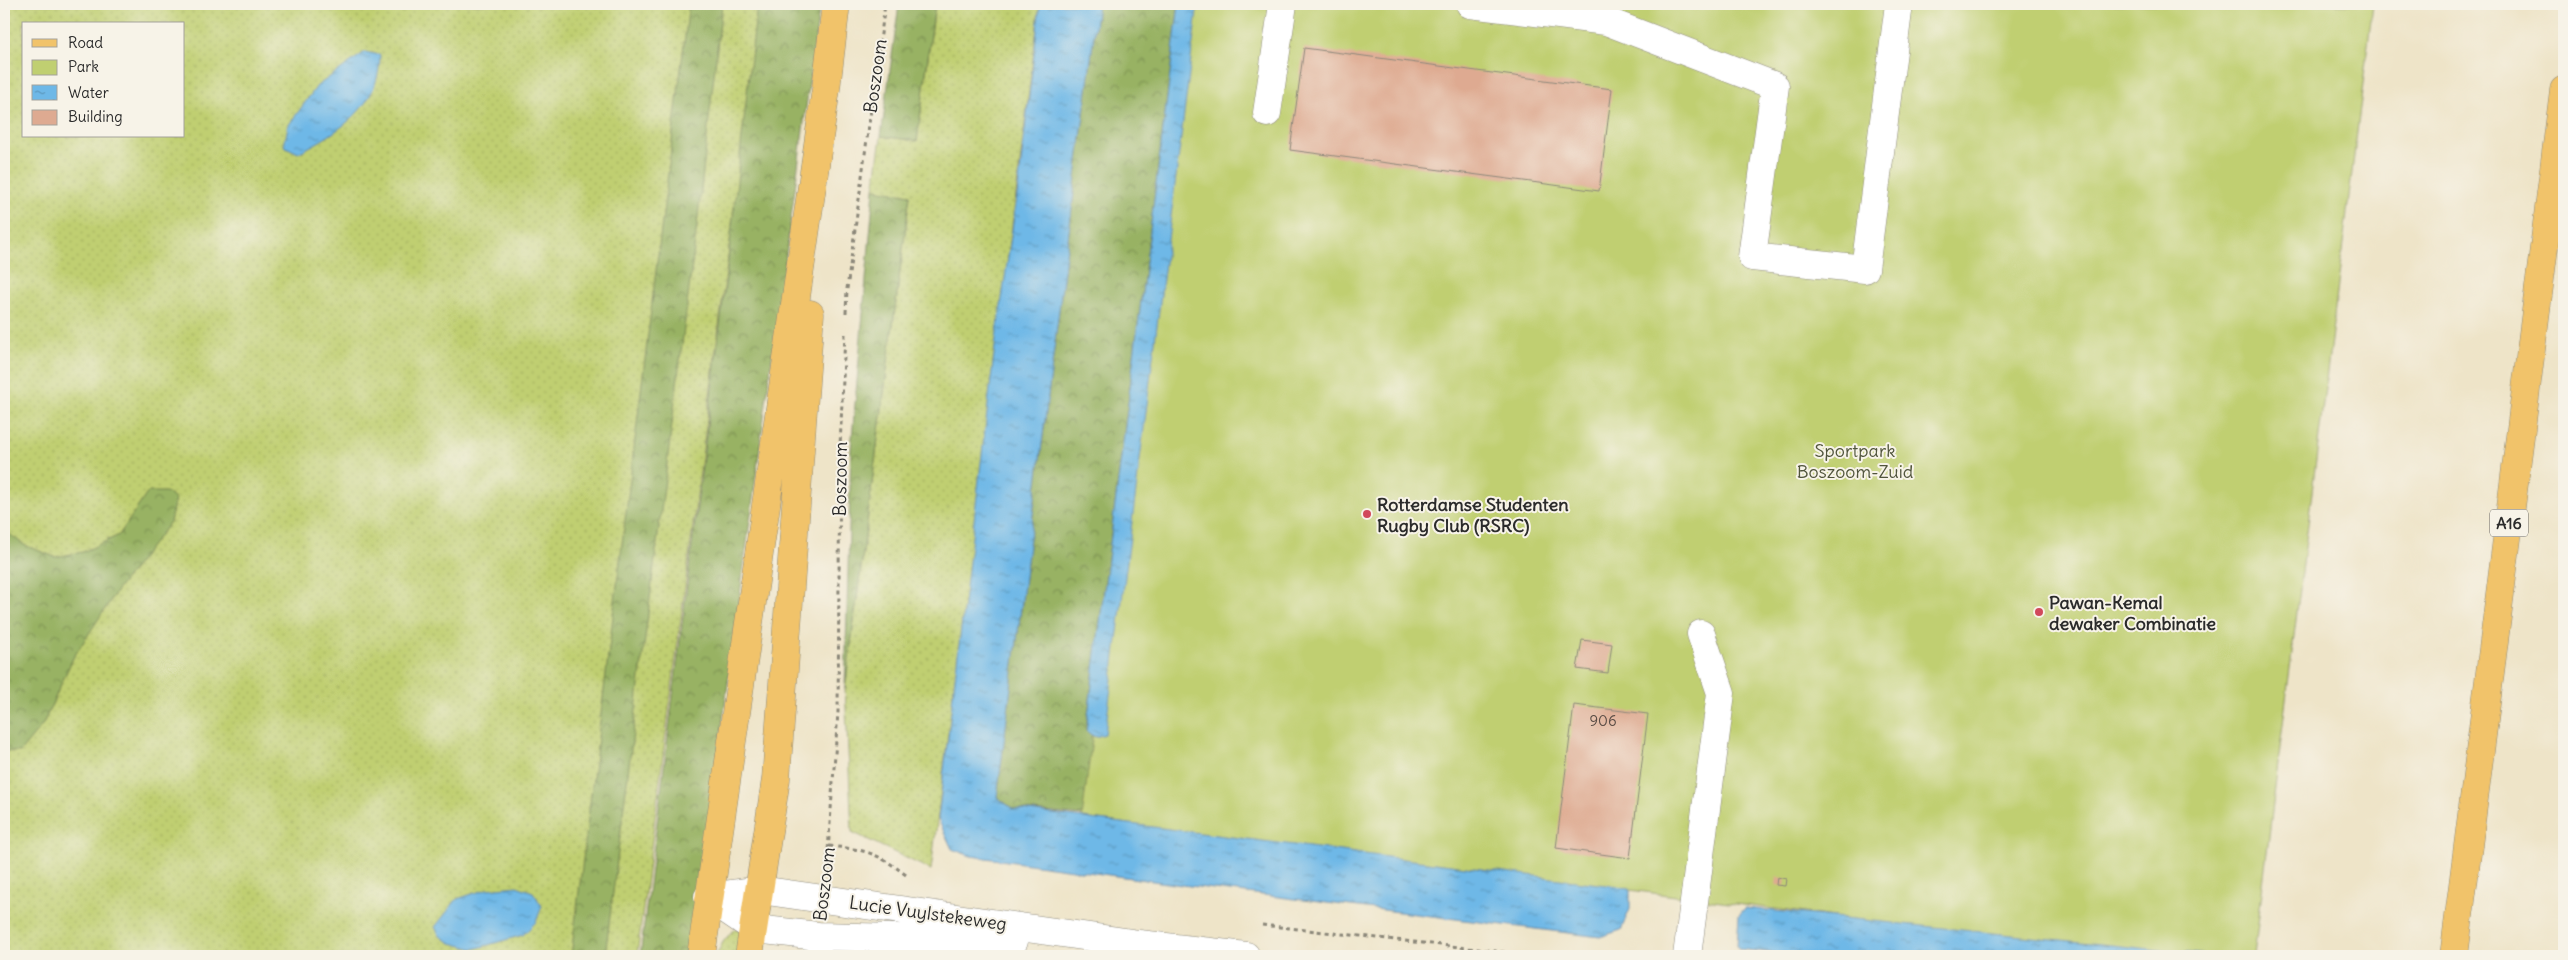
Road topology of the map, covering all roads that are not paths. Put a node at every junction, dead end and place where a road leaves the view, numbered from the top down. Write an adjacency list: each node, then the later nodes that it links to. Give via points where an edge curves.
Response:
1 (836, 4): 5 (main road)
2 (1283, 4): 7 (street)
3 (1470, 4): 4 (street, via 1606,21 1775,86 1752,257 1864,269)
4 (1899, 4)
5 (826, 88): 9 (main road, via 776,780); 10 (main road)
6 (2564, 90): 17 (main road, A16)
7 (1267, 113)
8 (1701, 634): 16 (street, via 1722,693)
9 (760, 890): 10 (street, Lucie Vuylstekeweg); 11 (main road); 12 (street, Lucie Vuylstekeweg)
10 (708, 897): 11 (street, Lucie Vuylstekeweg); 13 (main road)
11 (755, 929): 12 (street, Lucie Vuylstekeweg, via 818,936); 14 (main road)
12 (1139, 944): 15 (street, Lucie Vuylstekeweg)
13 (701, 956)
14 (749, 956)
15 (1246, 956)
16 (1687, 956)
17 (2454, 956)

